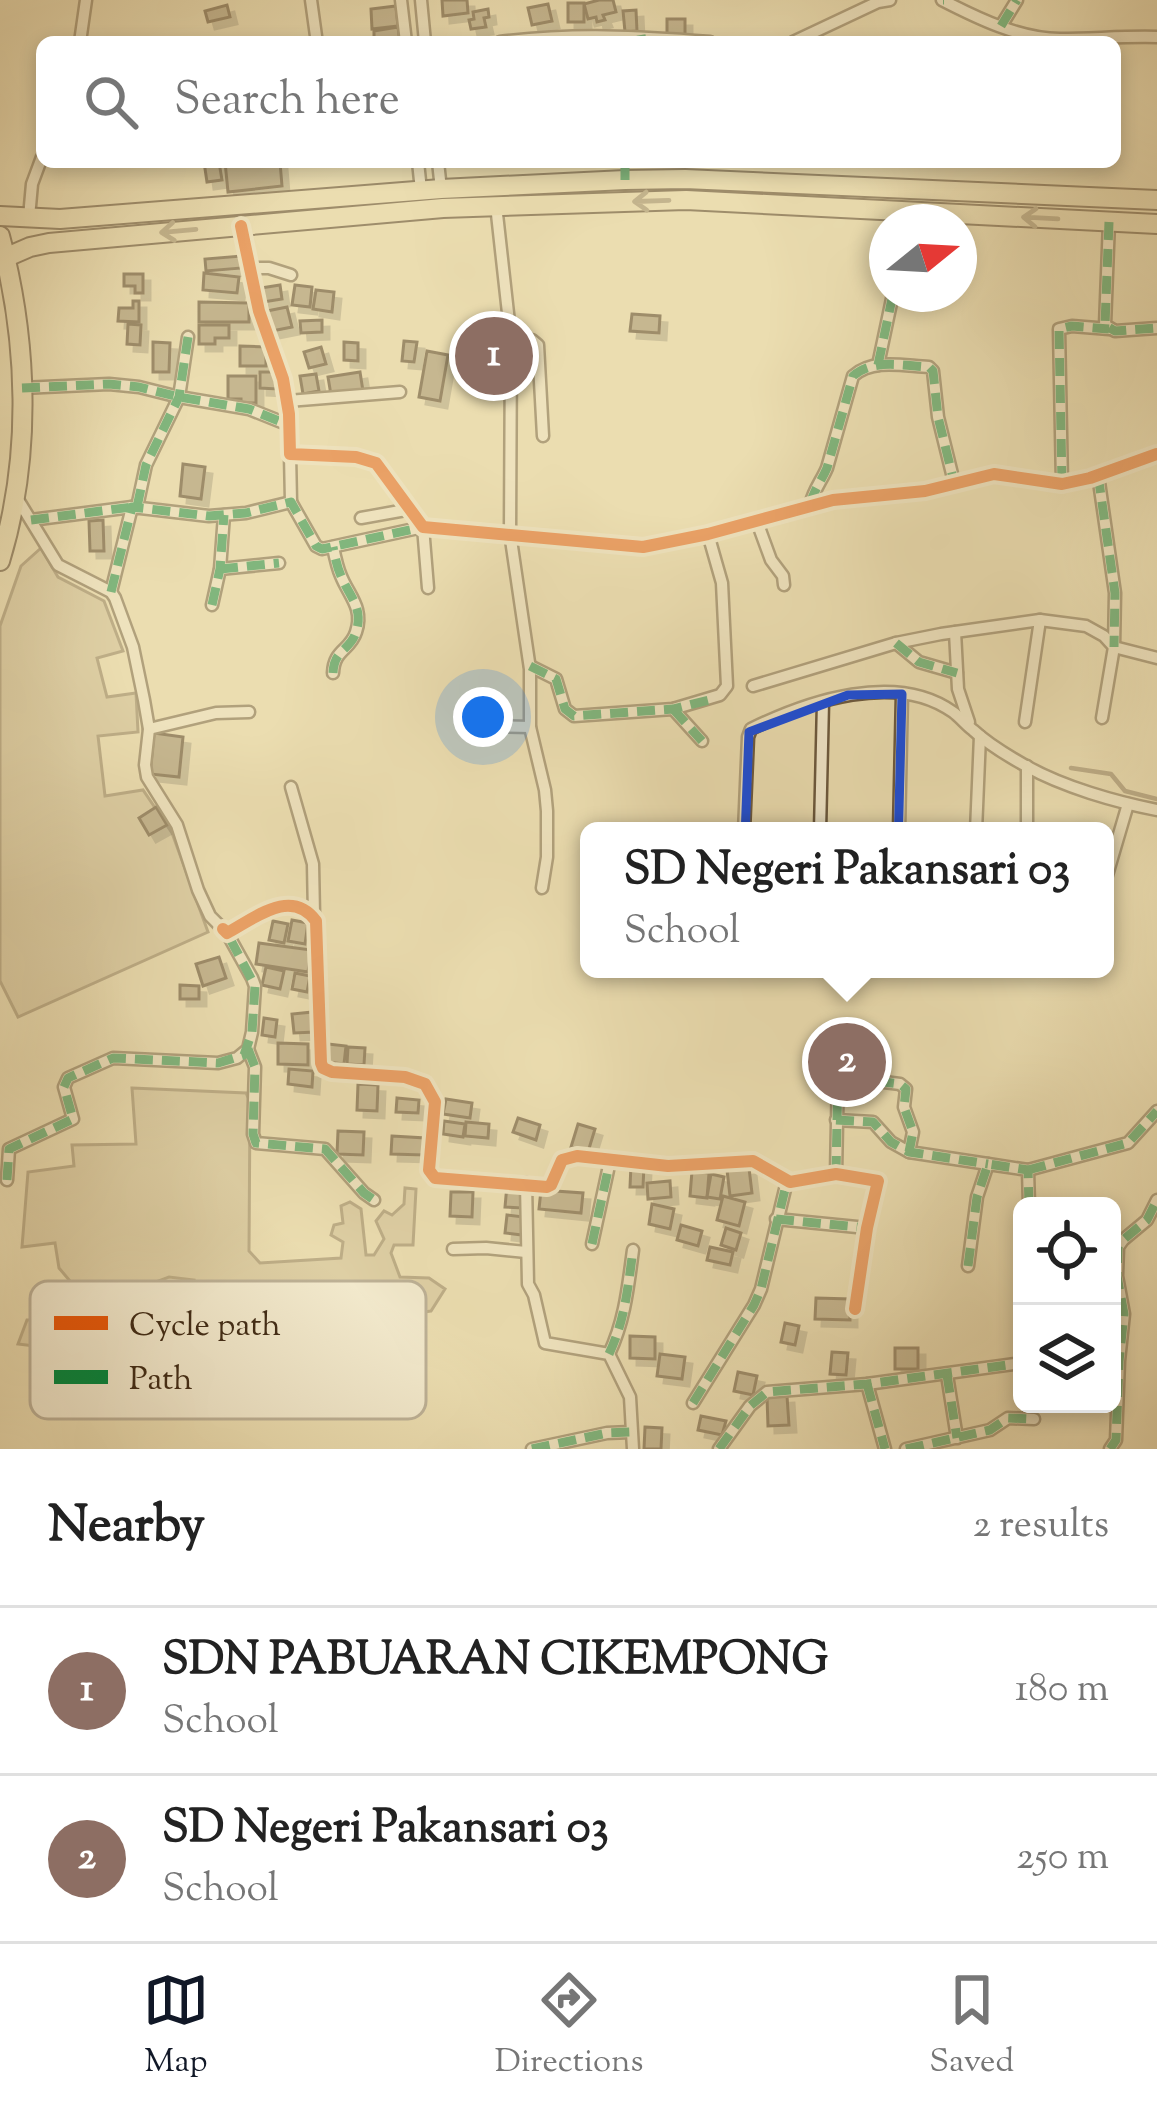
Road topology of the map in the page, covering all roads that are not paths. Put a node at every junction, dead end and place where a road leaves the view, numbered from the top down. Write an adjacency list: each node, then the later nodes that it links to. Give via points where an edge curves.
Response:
1 (86, 0): 9 (street)
2 (311, 0): 10 (street)
3 (401, 0): 11 (street)
4 (421, 0): 12 (street)
5 (890, 0): 13 (street)
6 (943, 0): 8 (street)
7 (1017, 0): 8 (street)
8 (1001, 26): 14 (street)
9 (81, 36)
10 (316, 36)
11 (405, 36)
12 (424, 36)
13 (806, 36)
14 (1034, 36)
15 (1112, 36): 16 (street)
16 (1157, 37)
17 (38, 168): 26 (street)
18 (420, 168): 21 (street)
19 (437, 168): 21 (street)
20 (625, 171): 21 (main road); 22 (main road)
21 (432, 199): 23 (main road); 26 (main road); 30 (main road)
22 (1157, 200)
23 (496, 205): 24 (main road, one-way to 23, via 686,200); 39 (street)
24 (869, 214)
25 (0, 216): 26 (main road)
26 (29, 217)
27 (977, 219): 28 (main road, one-way to 27)
28 (1109, 222): 29 (main road); 37 (street)
29 (1157, 224)
30 (241, 226): 32 (main road, one-way to 32, via 49,243); 33 (street)
31 (0, 236): 32 (main road)
32 (3, 259): 41 (main road)
33 (249, 268): 34 (street); 44 (street)
34 (291, 275)
35 (889, 312): 40 (street)
36 (1157, 328): 37 (street)
37 (1109, 329): 51 (street, via 1058,329)
38 (188, 337): 43 (street)
39 (511, 340): 46 (street, via 538,345); 62 (street)
40 (878, 365): 50 (street, via 933,371); 54 (street, via 854,376)
41 (22, 388): 43 (street, via 139,386); 52 (main road)
42 (400, 392): 44 (street)
43 (179, 397): 45 (street); 55 (street)
44 (288, 401): 45 (street)
45 (289, 425): 47 (street)
46 (543, 436)
47 (290, 454): 53 (street); 56 (street, via 368,459)
48 (1157, 454): 49 (street)
49 (1098, 475): 51 (street); 75 (street)
50 (954, 482): 51 (street, via 994,474); 54 (street)
51 (1062, 484)
52 (15, 495): 59 (street); 65 (main road)
53 (291, 502): 57 (street); 64 (street, via 316,546)
54 (810, 506): 60 (street)
55 (135, 507): 57 (street); 59 (street); 70 (street)
56 (411, 509): 58 (street); 61 (street)
57 (224, 515): 67 (street)
58 (361, 518)
59 (31, 520): 70 (street, via 64,570)
60 (756, 520): 63 (street); 68 (street)
61 (423, 527): 62 (street); 64 (street); 69 (street)
62 (510, 533): 63 (street, via 615,547); 77 (street)
63 (708, 534): 83 (street, via 724,599 727,686)
64 (333, 547): 79 (street, via 358,619)
65 (1, 555)
66 (279, 563): 67 (street)
67 (220, 569): 71 (street)
68 (784, 585)
69 (428, 588)
70 (111, 592): 89 (street, via 133,647)
71 (212, 605)
72 (1040, 620): 73 (street); 75 (street, via 1086,626); 86 (street)
73 (956, 632): 74 (street); 78 (street)
74 (896, 643): 78 (street, via 920,662); 80 (street)
75 (1114, 647): 76 (street); 85 (street)
76 (1157, 658)
77 (530, 666): 83 (street, via 559,683 574,716); 88 (street)
78 (957, 673): 90 (street)
79 (333, 674)
80 (753, 686)
81 (902, 694): 82 (street, via 869,691); 90 (street, via 936,703); 98 (street)
82 (824, 702): 96 (street, via 749,732); 97 (street)
83 (673, 709): 91 (street)
84 (249, 712): 89 (street)
85 (1102, 718)
86 (1024, 722)
87 (478, 726): 88 (street)
88 (530, 727): 102 (street, via 547,812)
89 (149, 729): 104 (street, via 147,777 177,825 210,916)
90 (976, 733): 92 (street); 99 (street)
91 (702, 741)
92 (1027, 766): 94 (street); 100 (street)
93 (291, 787): 103 (street, via 312,858)
94 (1128, 804): 95 (street); 101 (street)
95 (1157, 810)
96 (744, 822)
97 (820, 822)
98 (899, 822)
99 (976, 822)
100 (1027, 822)
101 (1114, 851)
102 (542, 888)
103 (314, 915): 104 (street, via 283,905); 117 (street, via 323,1067 425,1084 434,1102 433,1177)
104 (225, 931): 106 (street, via 255,986)
105 (851, 1033): 109 (street, via 838,1072)
106 (248, 1049): 115 (street, via 218,1063 113,1058 68,1078 73,1119 9,1149); 119 (street, via 256,1142 325,1149)
107 (875, 1082): 110 (street, via 906,1089)
108 (1157, 1111): 113 (street, via 1128,1143)
109 (836, 1120): 110 (street, via 873,1122); 114 (street)
110 (909, 1152): 112 (street)
111 (610, 1161): 116 (street, via 753,1162); 117 (street, via 567,1157 551,1185); 123 (street)
112 (988, 1164): 113 (street); 127 (street)
113 (1028, 1170): 118 (street)
114 (836, 1174): 116 (street); 122 (street, via 878,1180)
115 (7, 1180)
116 (787, 1180): 121 (street)
117 (526, 1184): 126 (street)
118 (1029, 1197)
119 (374, 1200)
120 (1157, 1201): 129 (street, via 1118,1247)
121 (776, 1220): 122 (street); 134 (street, via 754,1305)
122 (867, 1228): 128 (street)
123 (592, 1244)
124 (453, 1249): 126 (street)
125 (633, 1250): 130 (street)
126 (526, 1252): 130 (street, via 545,1343)
127 (968, 1265)
128 (855, 1309)
129 (1121, 1326)
130 (609, 1354): 137 (street, via 630,1397)
131 (1013, 1364): 132 (street)
132 (946, 1375): 133 (street); 138 (street)
133 (867, 1384): 141 (street, via 767,1392); 142 (street)
134 (693, 1403)
135 (1117, 1413): 144 (street)
136 (1034, 1419): 138 (street, via 1008,1418)
137 (631, 1432): 139 (street); 140 (street)
138 (957, 1438): 143 (street)
139 (532, 1449)
140 (633, 1449)
141 (719, 1449)
142 (885, 1449)
143 (906, 1449)
144 (1110, 1449)

